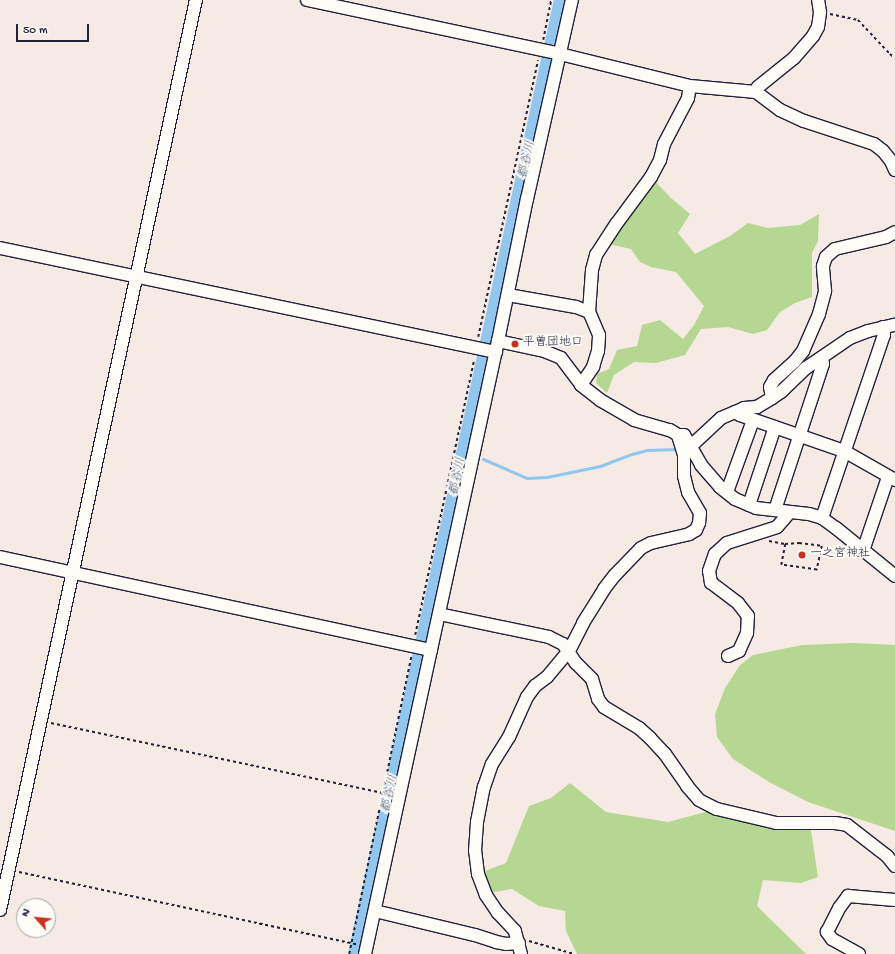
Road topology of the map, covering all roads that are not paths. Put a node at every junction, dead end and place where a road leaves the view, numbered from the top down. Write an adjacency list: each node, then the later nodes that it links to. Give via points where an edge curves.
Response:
1 (196, 0): 11 (street)
2 (307, 0): 5 (street)
3 (572, 0): 5 (street)
4 (819, 6): 7 (street, via 818,26 813,36 794,58 764,82)
5 (550, 52): 6 (street); 12 (street, via 527,200)
6 (690, 86): 7 (street); 13 (street, via 688,98 664,144 660,160 651,177 596,255 592,270)
7 (756, 92): 8 (street, via 780,110 804,121 874,144 887,156)
8 (895, 170)
9 (895, 232): 18 (street, via 886,237 834,249 826,257 823,266 825,291 819,314 803,351 774,380)
10 (0, 248): 11 (street)
11 (137, 276): 15 (street); 34 (street)
12 (508, 295): 13 (street, via 576,307); 15 (street)
13 (589, 312): 17 (street, via 598,335 598,351 593,367)
14 (889, 326): 16 (street, via 850,338); 25 (street)
15 (489, 349): 17 (street, via 544,351 561,358); 36 (street)
16 (822, 358): 18 (street, via 806,368 781,392); 23 (street, via 823,364)
17 (581, 385): 22 (street, via 600,400 634,420 670,430)
18 (771, 395): 19 (street, via 757,407)
19 (735, 412): 20 (street); 24 (street, via 722,418)
20 (753, 420): 21 (street); 27 (street)
21 (775, 427): 23 (street); 28 (street)
22 (678, 435): 24 (street, via 684,435); 38 (street, via 684,455 684,476 688,492 700,513 696,530 651,543 634,555 604,589)
23 (799, 435): 25 (street); 29 (street)
24 (691, 446): 27 (street, via 701,465)
25 (844, 451): 26 (street); 31 (street)
26 (891, 478): 32 (street)
27 (727, 492): 28 (street)
28 (749, 505): 29 (street)
29 (775, 510): 30 (street)
30 (790, 512): 31 (street); 39 (street, via 777,527 727,543 715,554 709,571 711,583 738,603 748,616 747,633 739,651)
31 (822, 518): 32 (street)
32 (862, 550): 35 (street)
33 (0, 557): 34 (street)
34 (72, 573): 37 (street); 42 (street)
35 (895, 576)
36 (439, 614): 37 (street); 38 (street, via 549,637)
37 (422, 648): 43 (street)
38 (569, 651): 40 (street, via 576,663 592,679 598,699 604,707 639,728 650,738 699,800 732,814 776,823 847,825 887,856); 45 (street, via 527,696 509,737 492,764 477,822 475,851 478,874 486,895 515,931)
39 (728, 656)
40 (895, 866)
41 (895, 900): 46 (street, via 848,896 840,907 828,932 832,939)
42 (0, 910)
43 (375, 910): 44 (street); 45 (street, via 475,934)
44 (361, 946)
45 (520, 948)
46 (859, 954)

